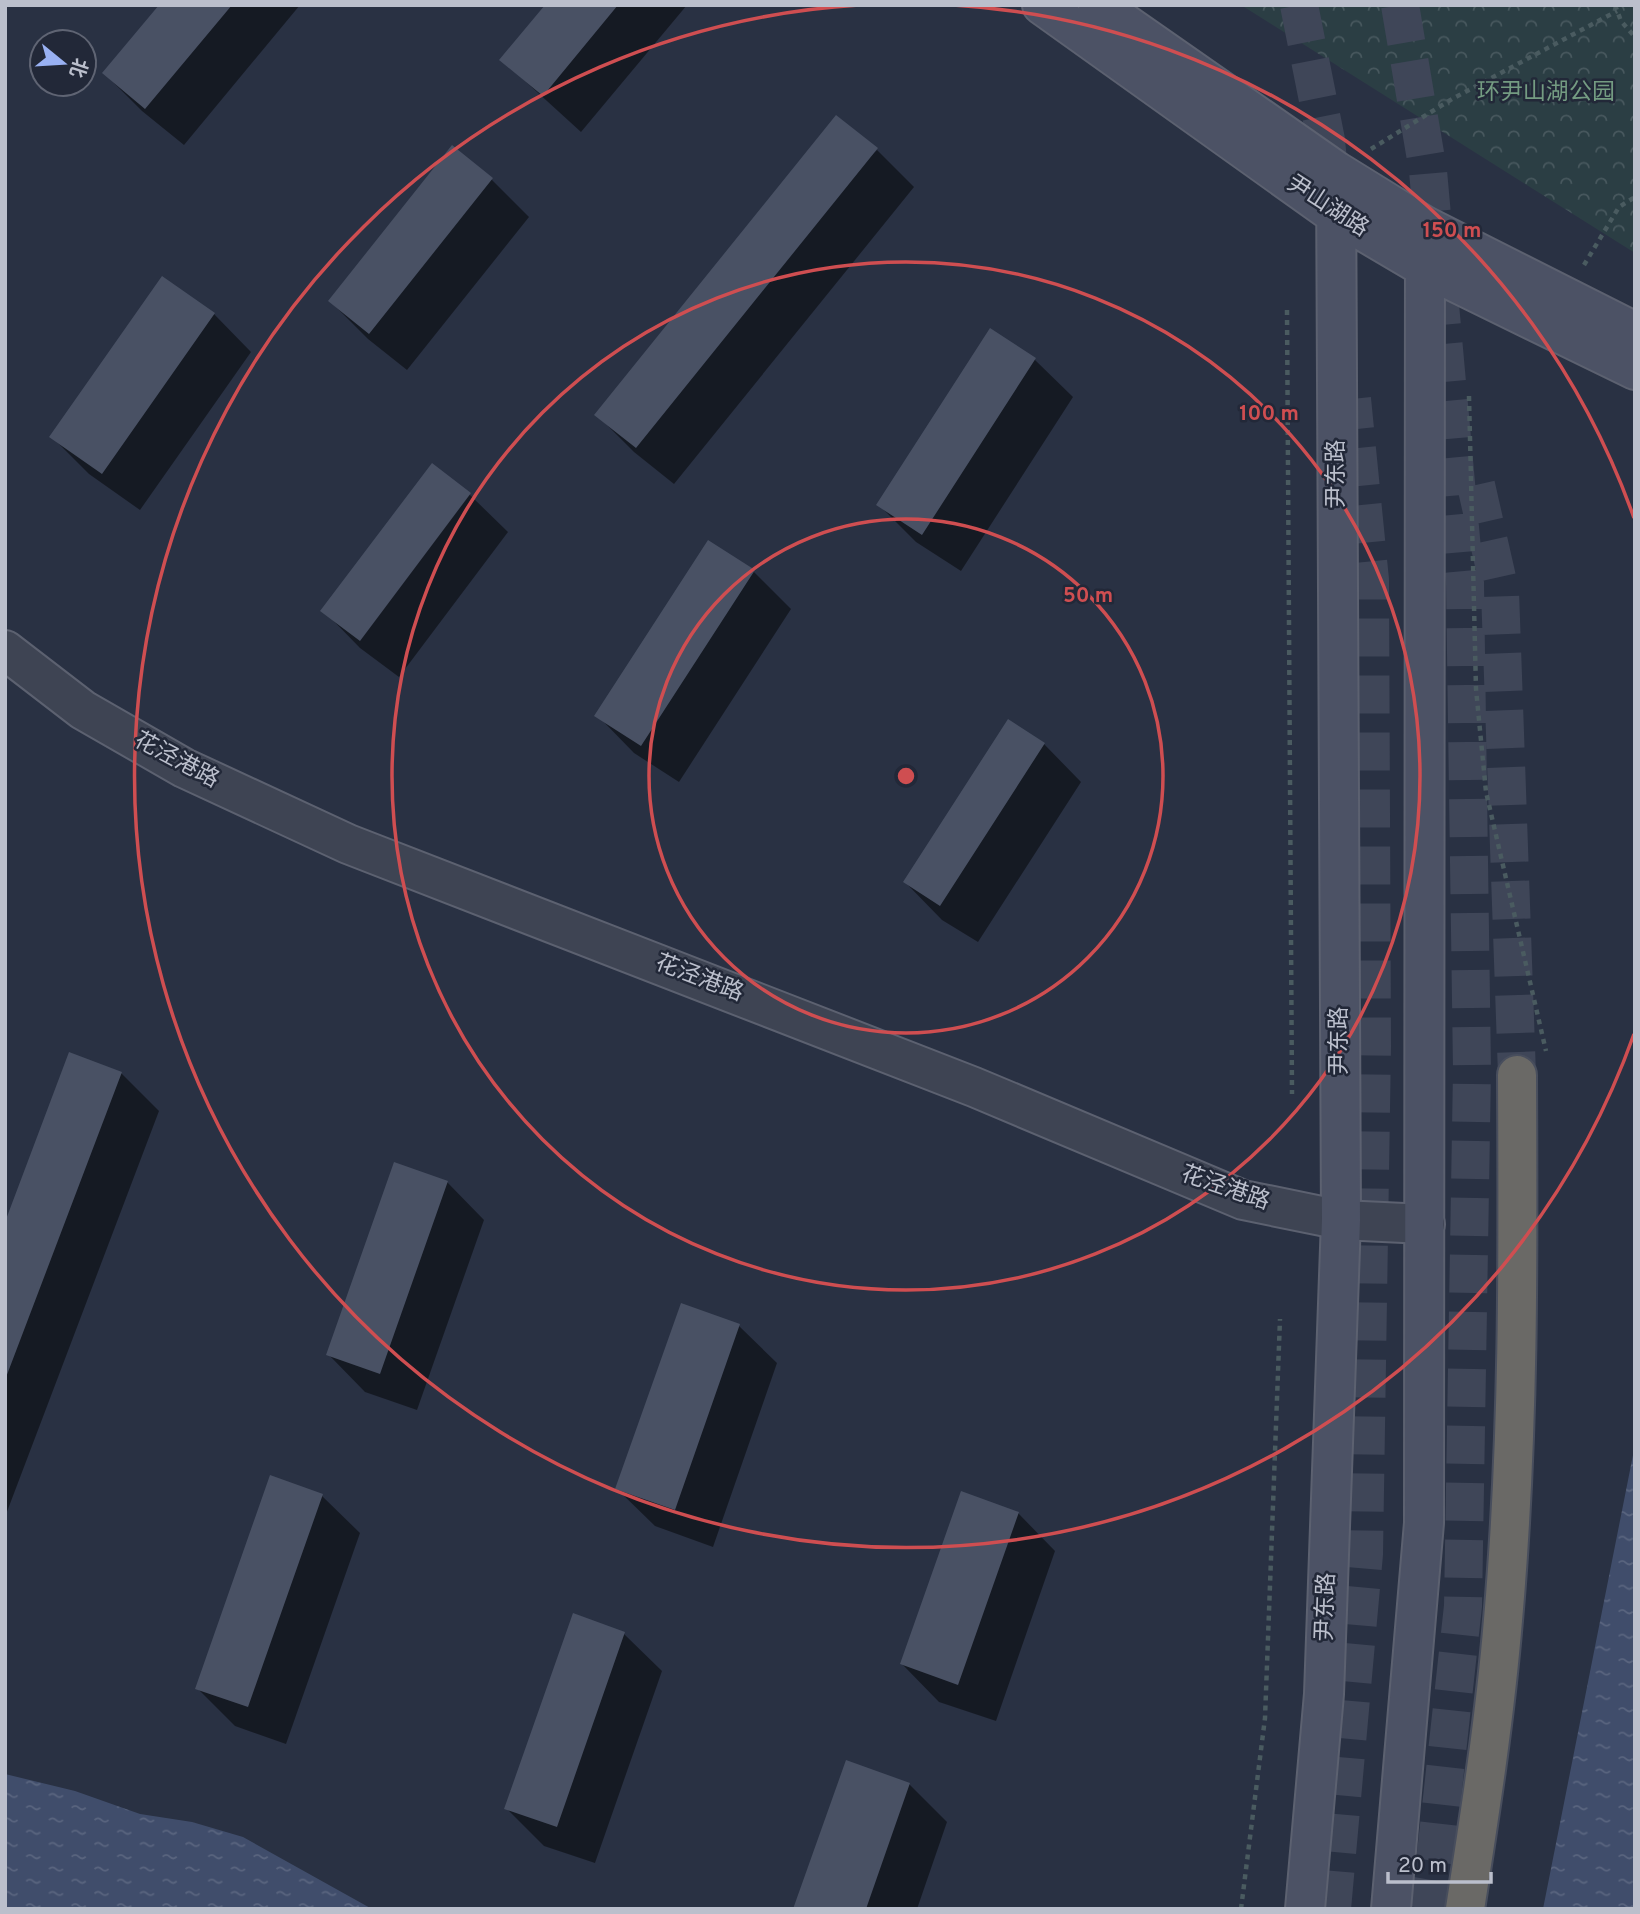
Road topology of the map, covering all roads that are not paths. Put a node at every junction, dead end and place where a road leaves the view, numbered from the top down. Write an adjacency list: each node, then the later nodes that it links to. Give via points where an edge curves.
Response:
1 (1042, 5): 4 (main road, 尹山湖路)
2 (1098, 5): 3 (main road, 尹山湖路)
3 (1336, 171): 4 (main road, 尹东路); 5 (main road, 尹山湖路)
4 (1336, 215): 6 (main road, 尹山湖路); 11 (main road, 尹东路)
5 (1425, 226): 6 (main road); 7 (main road, 尹山湖路)
6 (1424, 267): 8 (main road, 尹山湖路); 12 (main road)
7 (1635, 332)
8 (1635, 370)
9 (5, 650): 11 (street, 花泾港路, via 83,710 184,768 348,844 974,1087 1243,1200)
10 (1517, 1075): 15 (highway, via 1518,1329 1503,1619 1486,1777)
11 (1341, 1220): 12 (street, 花泾港路); 13 (main road, 尹东路, via 1324,1693)
12 (1425, 1224): 14 (main road, via 1424,1523)
13 (1305, 1909)
14 (1391, 1909)
15 (1465, 1909)

